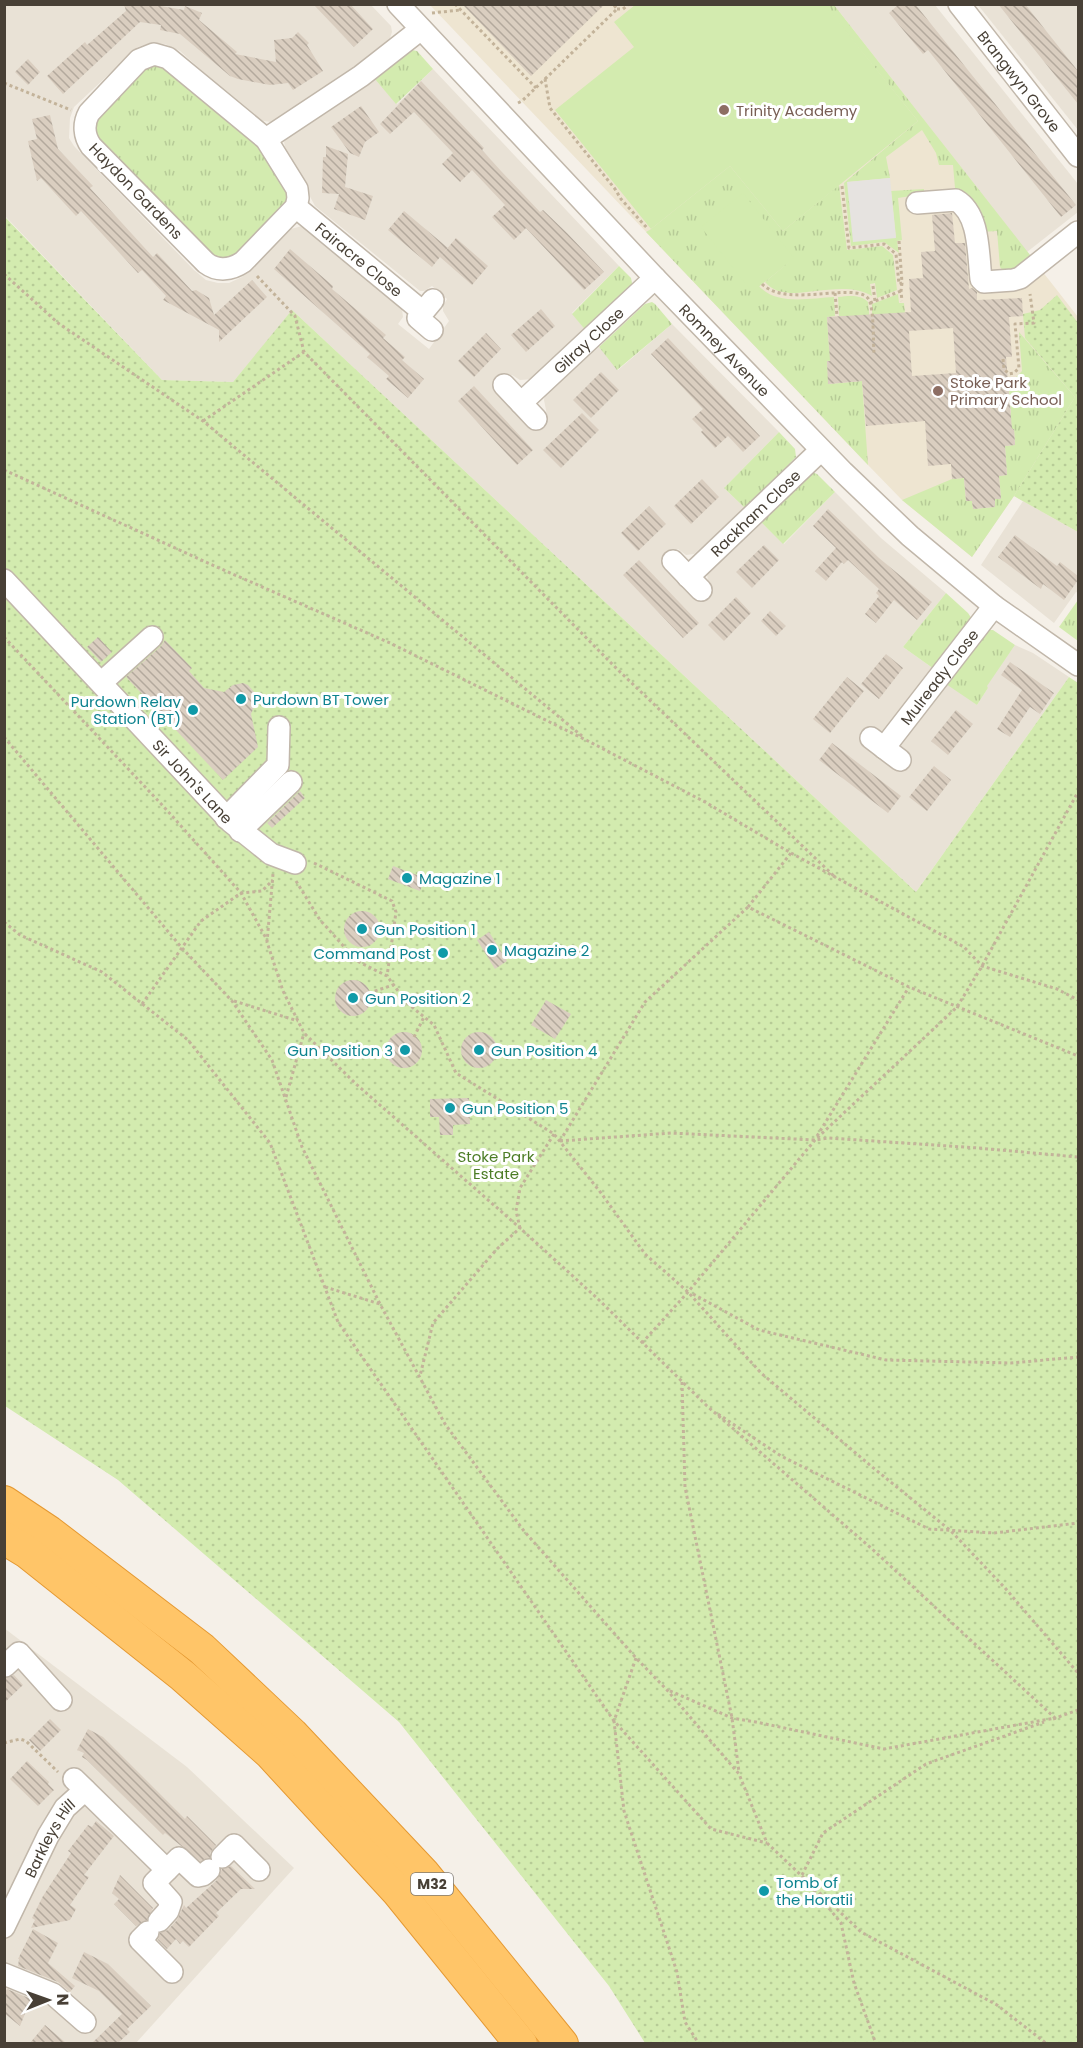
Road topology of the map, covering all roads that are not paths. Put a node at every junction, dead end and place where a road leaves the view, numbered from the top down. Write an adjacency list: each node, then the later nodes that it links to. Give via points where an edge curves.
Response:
1 (398, 4): 3 (street, Romney Avenue)
2 (959, 4): 5 (street, Brangwyn Grove)
3 (422, 29): 4 (street, via 368,71); 9 (street, Romney Avenue)
4 (266, 138): 7 (street, via 297,189); 7 (street, Haydon Gardens, via 159,54 139,60 86,117 86,138 91,146 206,263 216,268 232,268 243,262)
5 (1078, 156)
6 (917, 203): 8 (street, via 956,200 968,211 983,281 1023,276)
7 (296, 207): 10 (street, Fairacre Close)
8 (1078, 232)
9 (655, 278): 12 (street, Gilray Close); 14 (street, Romney Avenue)
10 (430, 314)
11 (504, 385): 12 (street)
12 (521, 403): 13 (street)
13 (536, 419)
14 (821, 450): 15 (street, Rackham Close, via 695,583); 17 (street, Romney Avenue, via 910,536)
15 (673, 561)
16 (4, 580): 20 (street, Sir John's Lane)
17 (994, 606): 19 (street, Romney Avenue); 22 (street, Mulready Close)
18 (152, 637): 20 (street)
19 (1078, 665)
20 (102, 682): 24 (street, Sir John's Lane)
21 (279, 727): 24 (street, via 278,765)
22 (885, 748)
23 (291, 782): 24 (street)
24 (233, 824): 25 (street, Sir John's Lane, via 271,854)
25 (294, 863)
26 (4, 1502): 38 (highway, M32, via 201,1649 292,1734 424,1874)
27 (4, 1538): 37 (highway, M32, via 183,1676 270,1753 398,1892)
28 (5, 1666): 29 (street, via 19,1653)
29 (62, 1700)
30 (259, 1870): 31 (street, Barkleys Hill, via 234,1845 203,1875)
31 (167, 1871): 32 (street, Barkleys Hill, via 79,1785); 34 (street, Barkleys Hill, via 171,1902 168,1911 140,1940)
32 (13, 1887): 33 (street, Barkleys Hill)
33 (4, 1927)
34 (172, 1972)
35 (4, 1974): 36 (street, via 53,1994)
36 (85, 2022)
37 (521, 2043)
38 (562, 2043)

